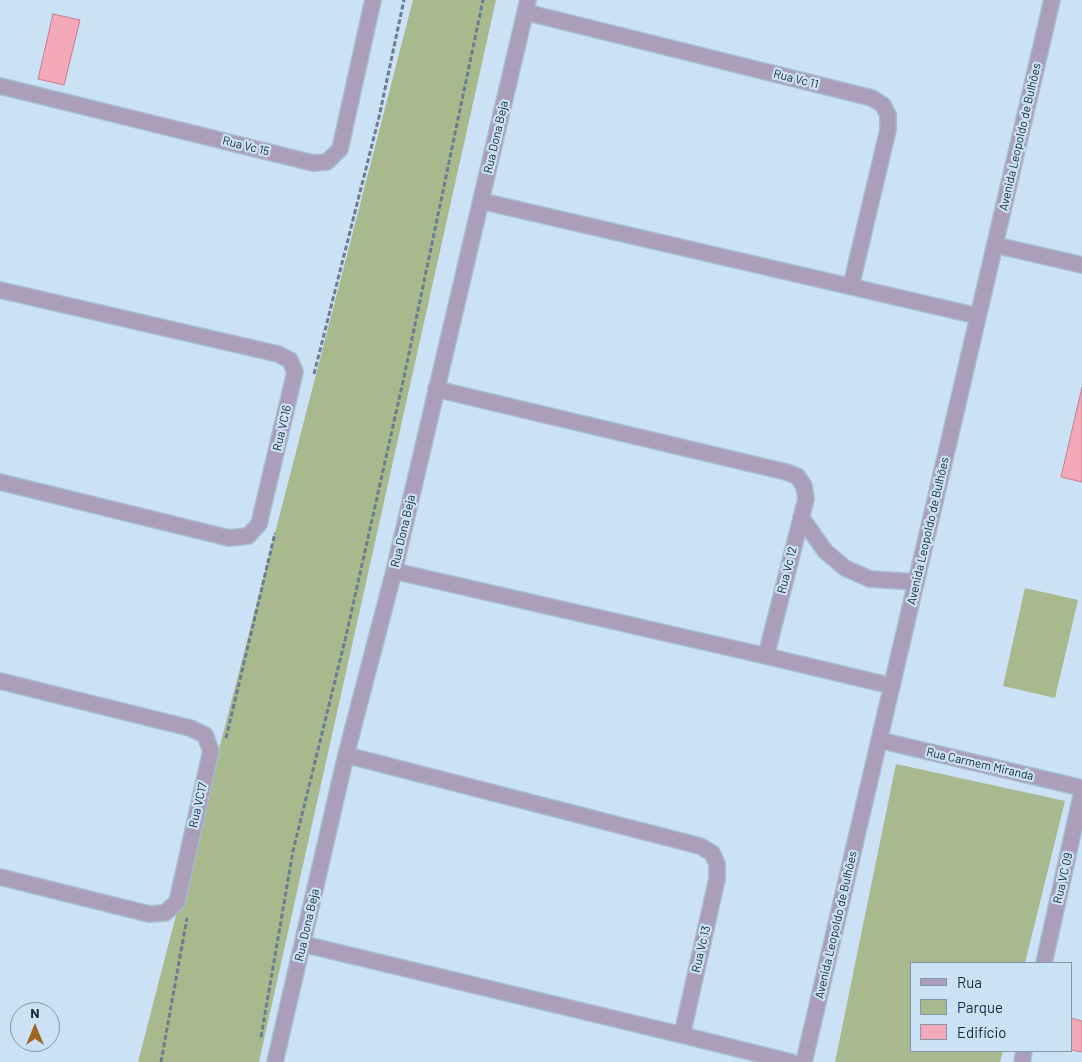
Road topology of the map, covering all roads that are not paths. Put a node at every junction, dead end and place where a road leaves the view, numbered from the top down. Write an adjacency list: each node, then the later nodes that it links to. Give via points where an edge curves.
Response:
1 (373, 0): 4 (street, Rua Vc 15, via 340,149 327,162 312,163)
2 (1052, 0): 6 (street, Avenida Leopoldo de Bulhões)
3 (526, 6): 5 (street, Rua Dona Beja); 8 (street, Rua Vc 11, via 872,98 883,104 888,116 888,130)
4 (0, 86)
5 (481, 201): 8 (street); 11 (street, Rua Dona Beja)
6 (995, 245): 7 (street); 10 (street, Avenida Leopoldo de Bulhões)
7 (1082, 265)
8 (850, 286): 10 (street)
9 (0, 290): 12 (street, Rua VC16, via 278,354 290,360 295,372 259,524 248,536 229,538)
10 (978, 316): 15 (street, Avenida Leopoldo de Bulhões)
11 (436, 389): 13 (street, Rua Vc 12, via 786,472 797,476 804,486 806,499); 14 (street, Rua Dona Beja)
12 (0, 482)
13 (801, 517): 15 (street, via 826,551 845,568 870,579); 16 (street, Rua Vc 12)
14 (394, 570): 16 (street); 20 (street, Rua Dona Beja)
15 (916, 582): 18 (street, Avenida Leopoldo de Bulhões)
16 (766, 656): 18 (street)
17 (0, 681): 23 (street, Rua VC17, via 190,728 205,735 210,751 176,902 165,913 149,914)
18 (892, 686): 19 (street, Avenida Leopoldo de Bulhões)
19 (879, 740): 21 (street, Rua Carmem Miranda); 29 (street, Avenida Leopoldo de Bulhões)
20 (346, 756): 24 (street, Rua Dona Beja); 26 (street, Rua Vc 13, via 700,846 712,853 717,864 716,879)
21 (1082, 788)
22 (1082, 792): 25 (street, Rua VC 09)
23 (0, 877)
24 (303, 944): 26 (street); 27 (street, Rua Dona Beja)
25 (1044, 962)
26 (682, 1035): 28 (street)
27 (275, 1062)
28 (791, 1062)
29 (804, 1062)

